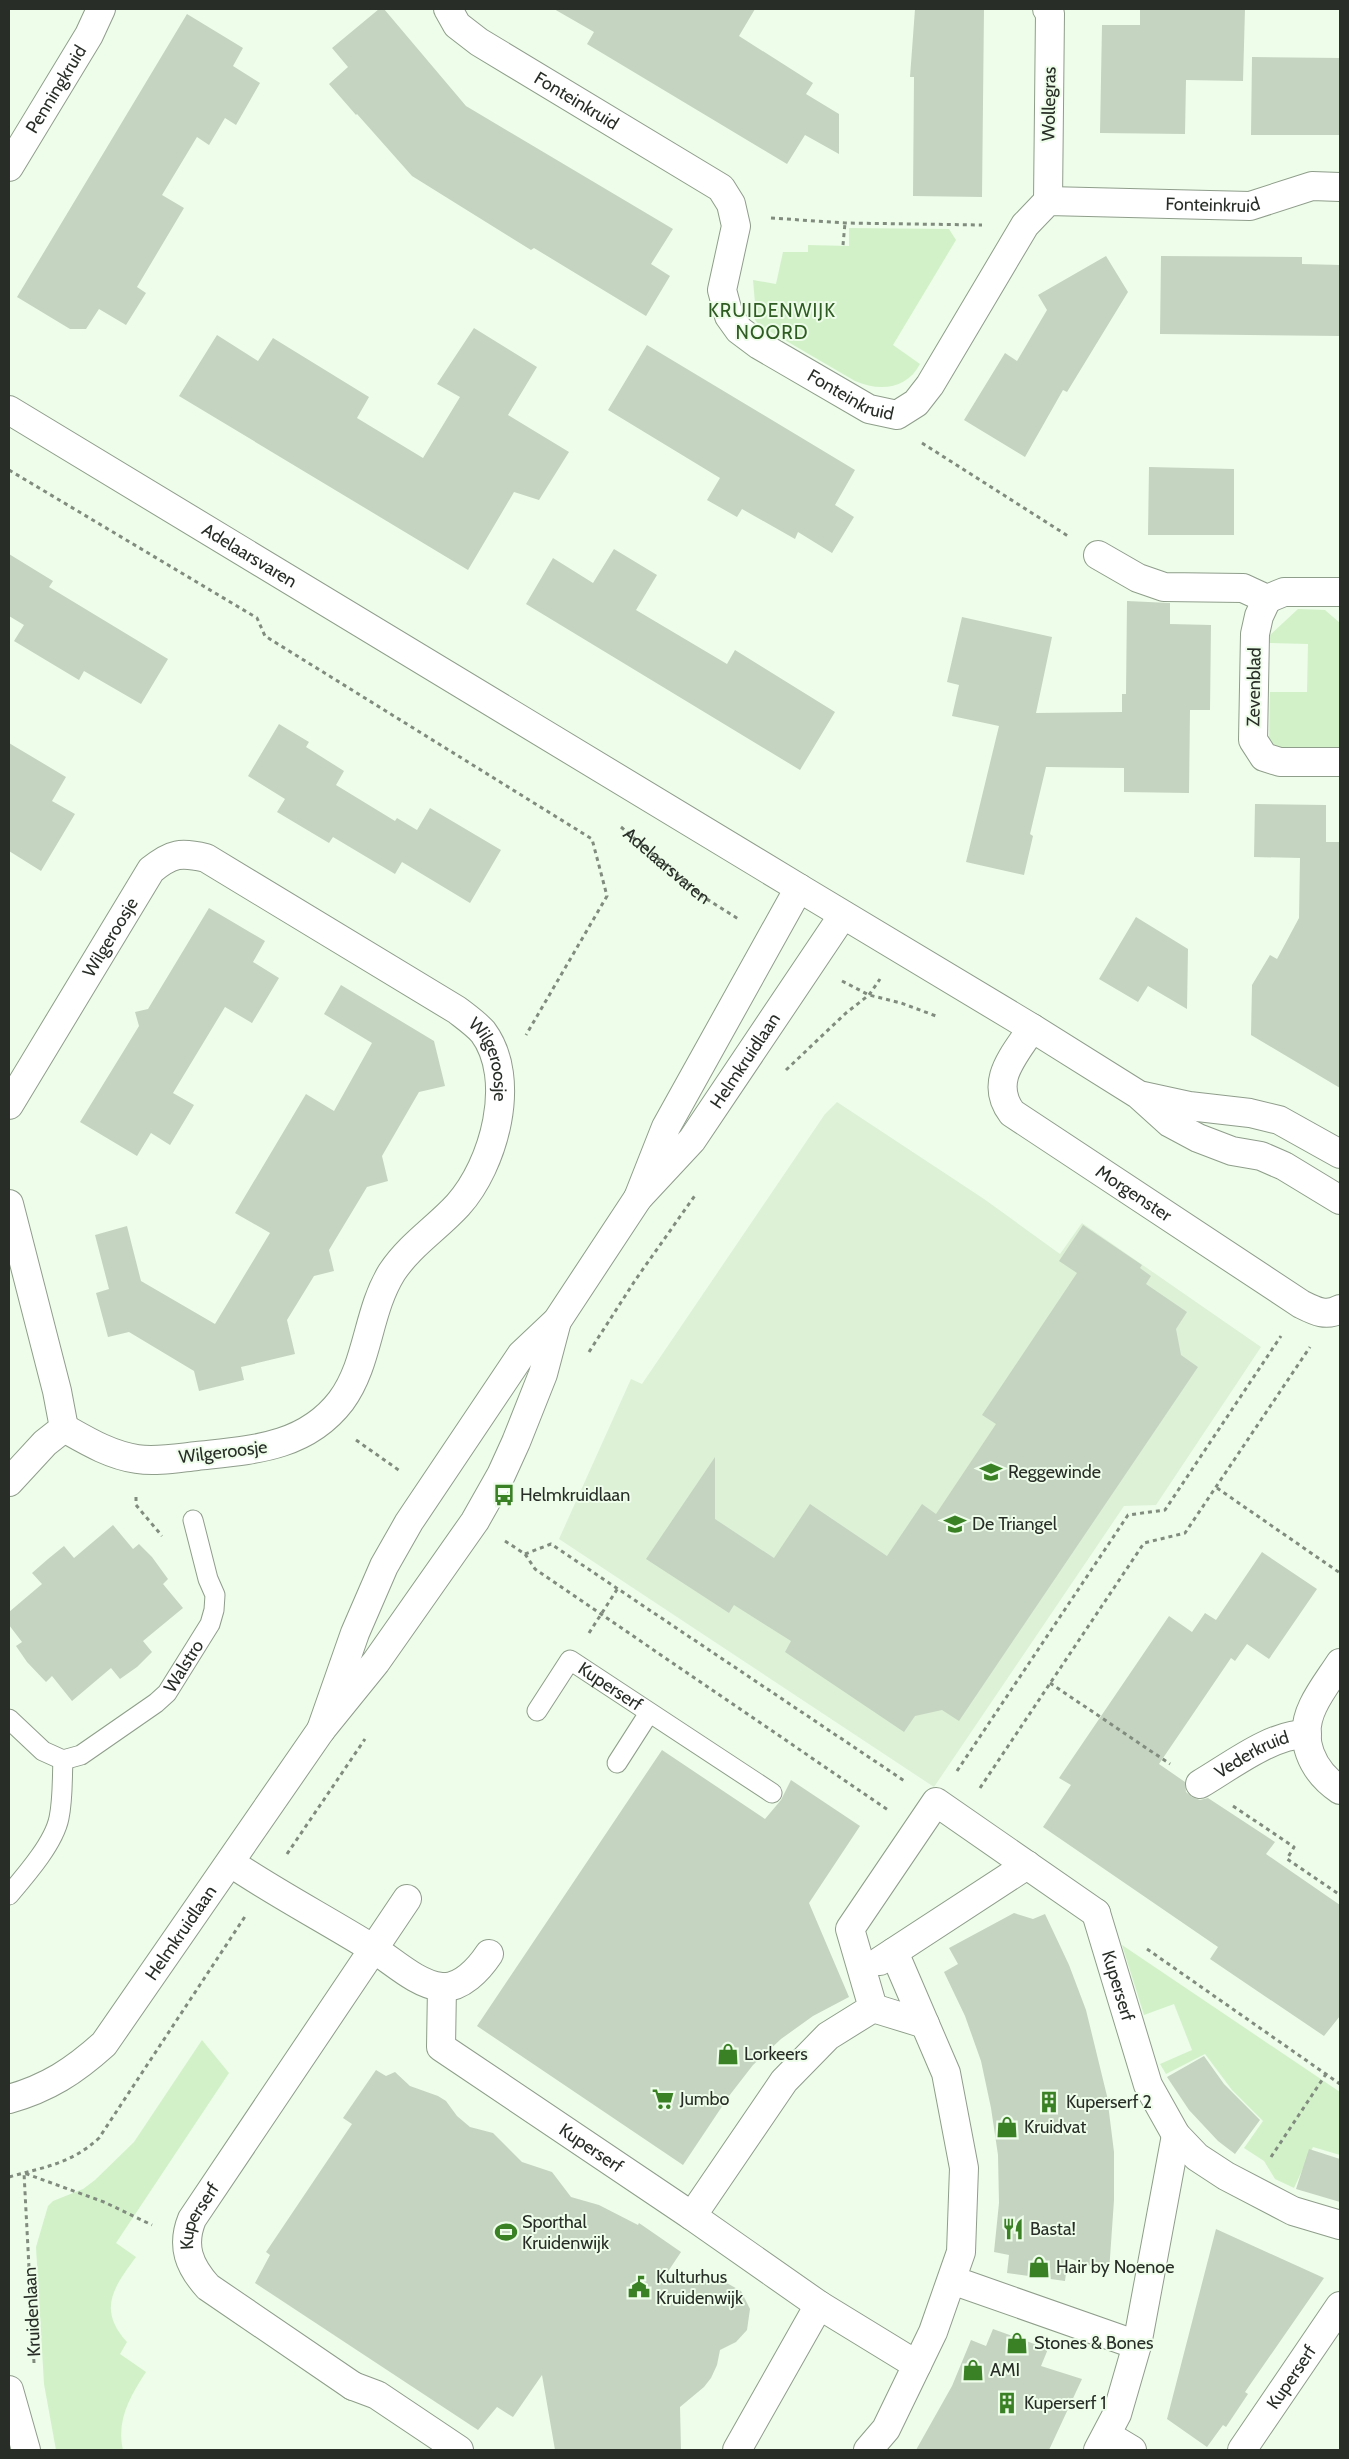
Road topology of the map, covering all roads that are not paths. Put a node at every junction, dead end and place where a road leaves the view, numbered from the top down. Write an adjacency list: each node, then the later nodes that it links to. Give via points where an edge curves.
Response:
1 (101, 9): 4 (street, Penningkruid)
2 (448, 9): 6 (street, Fonteinkruid, via 457,25 478,42 721,188 731,204 736,226 722,290 729,316 739,330 759,345 869,409 897,415 916,403 930,386 1025,225)
3 (1047, 9): 6 (street, Wollegras, via 1050,13)
4 (9, 166)
5 (1340, 187): 6 (street, Fonteinkruid, via 1312,186 1250,206)
6 (1048, 200)
7 (9, 410): 12 (street, Adelaarsvaren)
8 (1098, 555): 10 (street, via 1138,578 1164,587 1243,588)
9 (1340, 592): 10 (street, via 1284,592)
10 (1267, 599): 11 (street, Zevenblad, via 1255,634 1253,740 1264,757 1280,762)
11 (1340, 762)
12 (799, 888): 13 (street); 18 (street, Helmkruidlaan, via 666,1127)
13 (843, 915): 14 (street); 18 (street, Helmkruidlaan, via 692,1140)
14 (1032, 1028): 15 (street); 21 (street, Morgenster, via 1004,1072 1002,1096 1012,1113 1301,1304 1318,1312)
15 (1139, 1095): 17 (street, via 1279,1120); 19 (street, via 1170,1122 1198,1138 1284,1166)
16 (9, 1105): 23 (street, Wilgeroosje, via 152,870 166,858 185,853 206,858 457,1010 483,1032 499,1068 499,1111 488,1153 475,1181 459,1204 405,1255 392,1272 372,1315 351,1384 325,1418 306,1432 267,1448 164,1459 138,1459 112,1452)
17 (1340, 1154)
18 (638, 1198): 22 (street, Helmkruidlaan)
19 (1340, 1200)
20 (9, 1204): 23 (street)
21 (1336, 1311)
22 (557, 1321): 30 (street, Helmkruidlaan, via 521,1355 409,1522 388,1559 356,1632); 30 (street, Helmkruidlaan, via 543,1374 502,1475 475,1521 387,1648)
23 (64, 1428): 24 (street)
24 (9, 1482)
25 (193, 1520): 32 (lane, Walstro, via 215,1595 210,1624 178,1679 156,1704 81,1755)
26 (1340, 1663): 31 (street, Vederkruid, via 1312,1707)
27 (537, 1711): 28 (lane, Kuperserf, via 570,1660)
28 (649, 1714): 33 (lane, Kuperserf); 36 (lane, Kuperserf)
29 (9, 1719): 32 (lane, via 43,1751)
30 (321, 1730): 37 (street, Helmkruidlaan)
31 (1308, 1734): 34 (street, Vederkruid, via 1278,1739); 35 (street, Vederkruid, via 1307,1744 1317,1770)
32 (63, 1760): 39 (lane, via 62,1795 54,1833)
33 (617, 1763)
34 (1200, 1784)
35 (1340, 1790)
36 (772, 1793)
37 (231, 1863): 41 (street); 48 (street, Helmkruidlaan, via 104,2044 77,2068 34,2091)
38 (1027, 1864): 42 (street); 44 (street, Kuperserf, via 936,1802 850,1929); 49 (street, Kuperserf, via 1096,1913 1148,2085)
39 (9, 1894)
40 (407, 1899): 41 (street, Kuperserf)
41 (374, 1949): 45 (street, via 424,1982); 60 (street, Kuperserf, via 192,2218 186,2242 190,2263 208,2287 353,2386 377,2395)
42 (894, 1952): 44 (street); 47 (street)
43 (489, 1954): 45 (street, via 469,1977 455,1985)
44 (863, 1972): 46 (street)
45 (442, 1987): 50 (street, Kuperserf, via 441,2047)
46 (873, 2008): 47 (street); 50 (street, via 828,2036 784,2081)
47 (925, 2024): 52 (street, via 946,2073 964,2168 961,2252)
48 (9, 2099)
49 (1176, 2135): 51 (street, Kuperserf, via 1197,2157 1250,2188 1293,2211); 55 (street)
50 (692, 2216): 53 (street, Kuperserf)
51 (1340, 2225)
52 (952, 2280): 55 (street); 56 (street)
53 (819, 2305): 56 (street, Kuperserf); 61 (street)
54 (1340, 2306): 64 (street, Kuperserf)
55 (1137, 2344): 58 (street, via 1125,2390)
56 (917, 2365): 62 (street, via 886,2429)
57 (9, 2390): 59 (street)
58 (1102, 2443): 63 (street)
59 (26, 2450)
60 (459, 2450)
61 (737, 2450)
62 (868, 2450)
63 (1132, 2450)
64 (1242, 2450)

